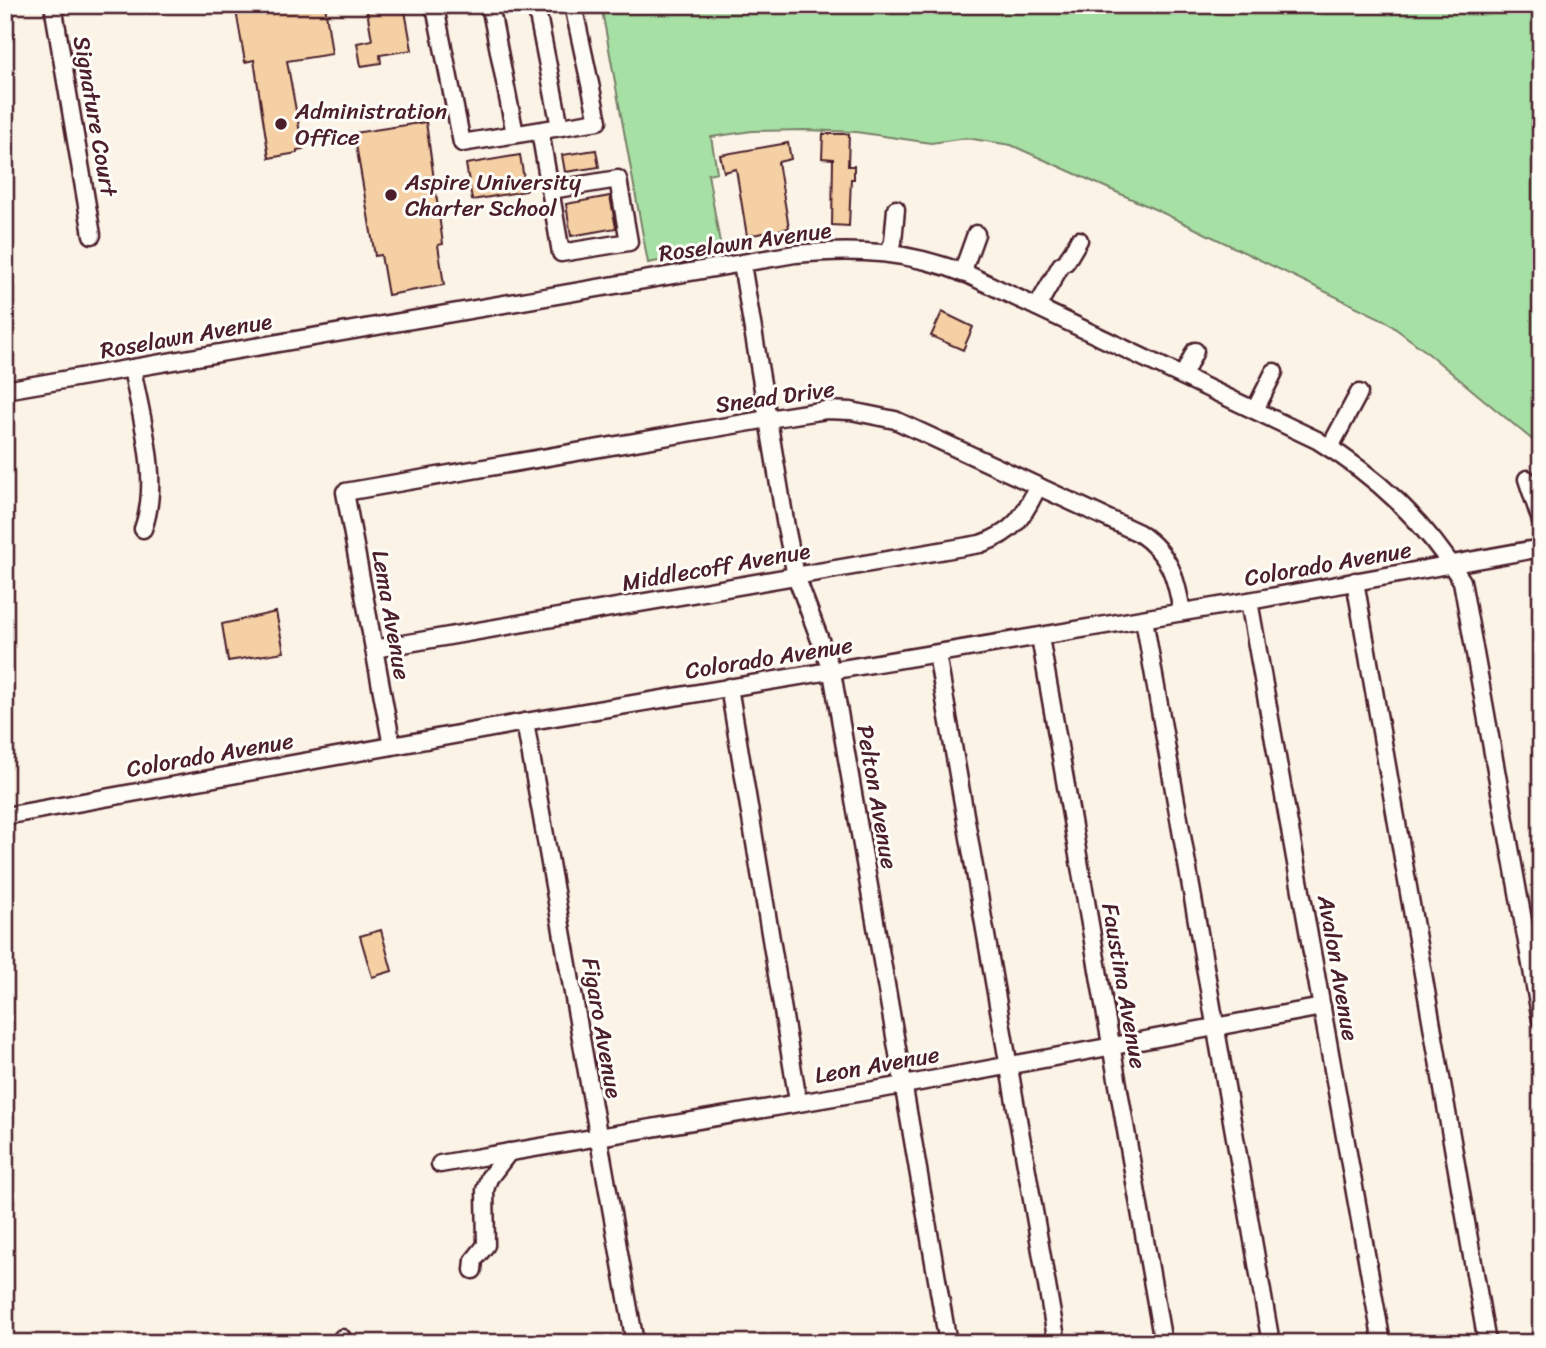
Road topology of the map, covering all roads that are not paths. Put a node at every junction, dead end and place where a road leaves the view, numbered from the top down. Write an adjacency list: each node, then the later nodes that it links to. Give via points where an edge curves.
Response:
1 (53, 5): 12 (street, Signature Court)
2 (431, 5): 8 (street, via 462,143)
3 (490, 5): 8 (street)
4 (536, 5): 6 (street)
5 (573, 5): 6 (street, via 598,121)
6 (560, 127): 7 (street)
7 (540, 131): 8 (street); 9 (street)
8 (515, 134)
9 (551, 190): 9 (street, via 561,253 629,242 618,179)
10 (896, 209): 14 (street)
11 (976, 234): 16 (street)
12 (92, 235)
13 (1079, 240): 17 (street)
14 (888, 253): 15 (street, Roselawn Avenue, via 828,251); 16 (street, Roselawn Avenue)
15 (741, 264): 19 (street, Roselawn Avenue); 25 (street, Pelton Avenue)
16 (962, 273): 17 (street, Roselawn Avenue)
17 (1037, 307): 21 (street, Roselawn Avenue)
18 (1195, 351): 21 (street)
19 (132, 368): 22 (street, Roselawn Avenue); 31 (street, via 151,476)
20 (1274, 372): 24 (street)
21 (1183, 376): 24 (street, Roselawn Avenue)
22 (5, 390)
23 (1359, 393): 26 (street)
24 (1255, 410): 26 (street, Roselawn Avenue)
25 (768, 419): 28 (street, Snead Drive, via 826,410 874,415 914,427); 29 (street, Snead Drive); 34 (street, Pelton Avenue)
26 (1330, 447): 33 (street, Roselawn Avenue, via 1406,509)
27 (1527, 479): 30 (street)
28 (1038, 486): 34 (street, Middlecoff Avenue, via 1020,519 991,540); 37 (street, Snead Drive, via 1153,542 1169,563)
29 (345, 492): 40 (street, Lema Avenue)
30 (1541, 521)
31 (144, 529)
32 (1541, 548): 33 (street, Colorado Avenue)
33 (1452, 565): 35 (street, Colorado Avenue); 48 (street, Roselawn Avenue, via 1461,581)
34 (796, 576): 40 (street, Middlecoff Avenue); 42 (street, Pelton Avenue)
35 (1355, 581): 36 (street, Colorado Avenue); 64 (street)
36 (1249, 601): 37 (street, Colorado Avenue); 47 (street, Avalon Avenue)
37 (1182, 612): 38 (street, Colorado Avenue)
38 (1144, 619): 39 (street, Colorado Avenue); 49 (street)
39 (1040, 637): 41 (street, Colorado Avenue); 50 (street, Faustina Avenue)
40 (374, 649): 45 (street, Lema Avenue)
41 (937, 654): 42 (street, Colorado Avenue); 51 (street)
42 (832, 672): 43 (street, Colorado Avenue); 52 (street, Pelton Avenue)
43 (729, 687): 44 (street, Colorado Avenue); 53 (street)
44 (525, 722): 45 (street, Colorado Avenue); 54 (street, Figaro Avenue)
45 (392, 746): 46 (street, Colorado Avenue)
46 (5, 816)
47 (1322, 1007): 49 (street, Leon Avenue); 63 (street, Avalon Avenue)
48 (1541, 1020)
49 (1216, 1027): 50 (street, Leon Avenue); 62 (street)
50 (1111, 1046): 51 (street, Leon Avenue); 61 (street, Faustina Avenue)
51 (1007, 1064): 52 (street, Leon Avenue); 60 (street)
52 (904, 1085): 53 (street, Leon Avenue); 59 (street, Pelton Avenue)
53 (798, 1101): 54 (street, Leon Avenue)
54 (598, 1137): 55 (street, Leon Avenue); 58 (street, Figaro Avenue)
55 (509, 1152): 56 (street, Leon Avenue); 57 (street, via 485,1190 485,1245 474,1260)
56 (440, 1164)
57 (474, 1270)
58 (635, 1343)
59 (948, 1343)
60 (1057, 1343)
61 (1163, 1343)
62 (1271, 1343)
63 (1382, 1343)
64 (1488, 1343)

